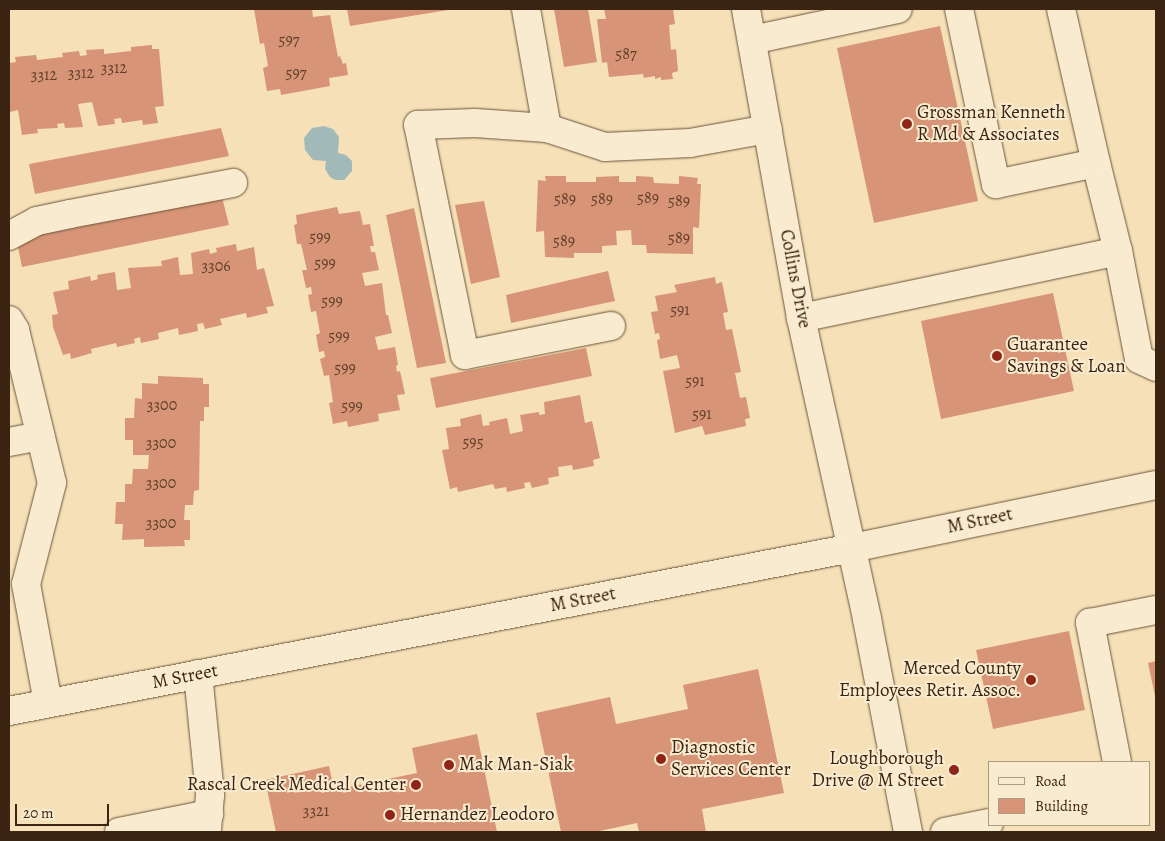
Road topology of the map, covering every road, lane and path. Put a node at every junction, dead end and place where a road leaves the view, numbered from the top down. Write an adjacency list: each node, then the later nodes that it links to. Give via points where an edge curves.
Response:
1 (526, 9): 7 (street)
2 (746, 9): 6 (street, Collins Drive)
3 (898, 9): 6 (street)
4 (959, 9): 9 (street, via 996,184)
5 (1061, 9): 9 (street)
6 (752, 40): 8 (street, Collins Drive)
7 (547, 128): 8 (street, via 605,147 690,142); 15 (street, via 475,123 418,125 465,355)
8 (768, 129): 13 (street, Collins Drive)
9 (1096, 163): 12 (street)
10 (232, 183): 11 (street, via 37,221)
11 (9, 236)
12 (1118, 251): 13 (street); 16 (street, via 1139,359)
13 (801, 318): 20 (street, Collins Drive)
14 (9, 320): 17 (street, via 15,330)
15 (611, 326)
16 (1156, 367)
17 (40, 436): 18 (street); 23 (street, via 52,483 26,584)
18 (9, 442)
19 (1156, 485): 20 (street, M Street)
20 (852, 548): 22 (street, M Street); 29 (street, Collins Drive)
21 (1156, 610): 25 (street, via 1090,623)
22 (198, 674): 23 (street, M Street); 26 (street, via 206,736 210,796)
23 (48, 703): 24 (street, M Street)
24 (9, 711)
25 (1117, 761)
26 (208, 823): 28 (street)
27 (988, 823): 30 (street)
28 (119, 832)
29 (908, 832)
30 (945, 832)

